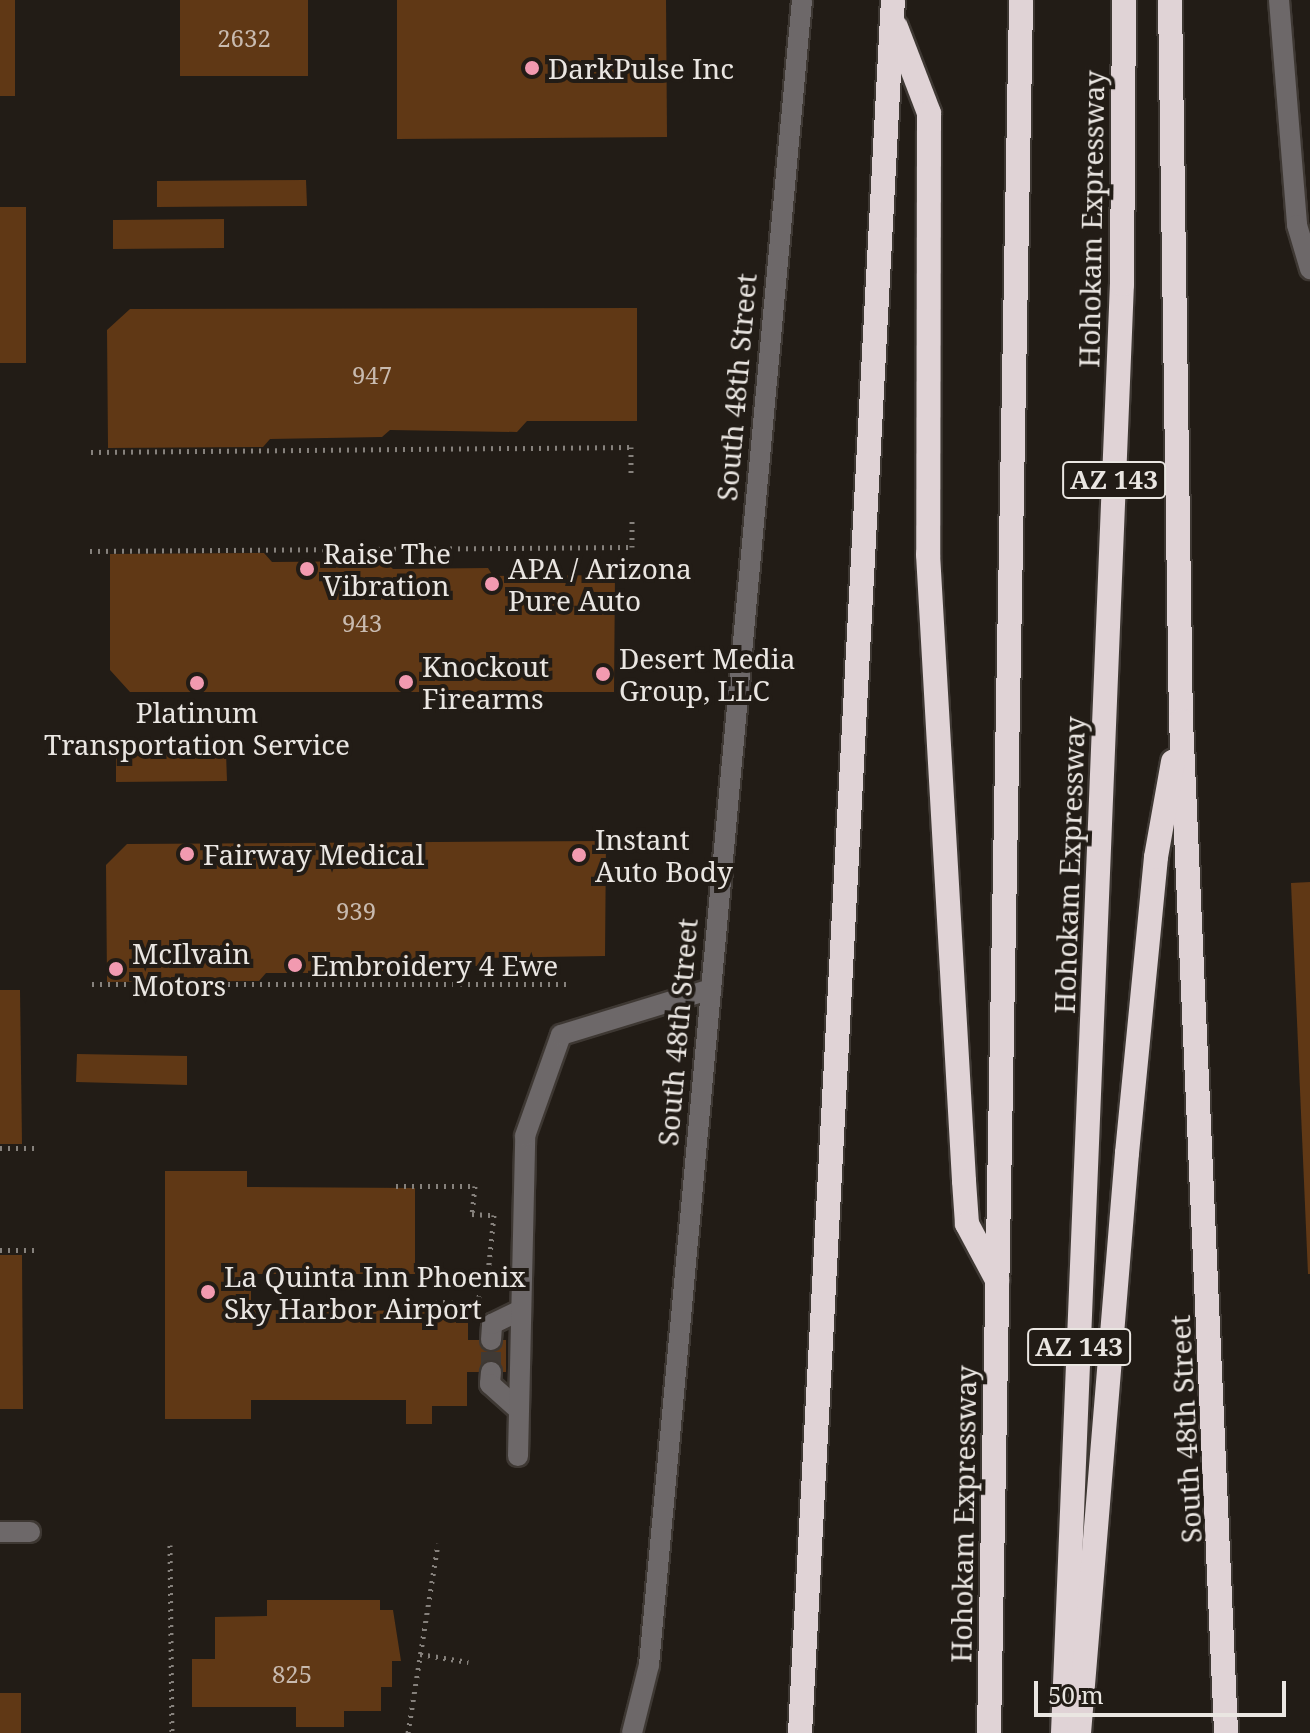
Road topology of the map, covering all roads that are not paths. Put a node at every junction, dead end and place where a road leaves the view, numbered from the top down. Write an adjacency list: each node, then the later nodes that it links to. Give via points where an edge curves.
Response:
1 (802, 0): 9 (street, South 48th Street)
2 (1021, 0): 10 (highway, Hohokam Expressway / AZ 143)
3 (1124, 0): 24 (highway, Hohokam Expressway / AZ 143, via 1122,284)
4 (1170, 0): 8 (highway, South 48th Street)
5 (1279, 0): 7 (street, via 1297,225)
6 (893, 9): 10 (highway, via 929,113 928,554 964,1181 967,1224); 19 (highway)
7 (1310, 269)
8 (1181, 721): 18 (highway, South 48th Street); 25 (highway, via 1155,873)
9 (711, 989): 11 (street, via 561,1035 525,1136); 20 (street, South 48th Street, via 649,1665)
10 (998, 1282): 23 (highway, Hohokam Expressway / AZ 143)
11 (521, 1310): 12 (street, via 492,1324); 14 (street)
12 (491, 1340)
13 (491, 1372): 14 (street, via 490,1384)
14 (519, 1410): 15 (street)
15 (518, 1456)
16 (0, 1532): 17 (street)
17 (30, 1532)
18 (1226, 1656): 26 (highway); 27 (highway)
19 (805, 1665): 21 (highway); 22 (highway)
20 (632, 1733)
21 (800, 1733)
22 (809, 1733)
23 (989, 1733)
24 (1063, 1733)
25 (1079, 1733)
26 (1226, 1733)
27 (1239, 1733)

